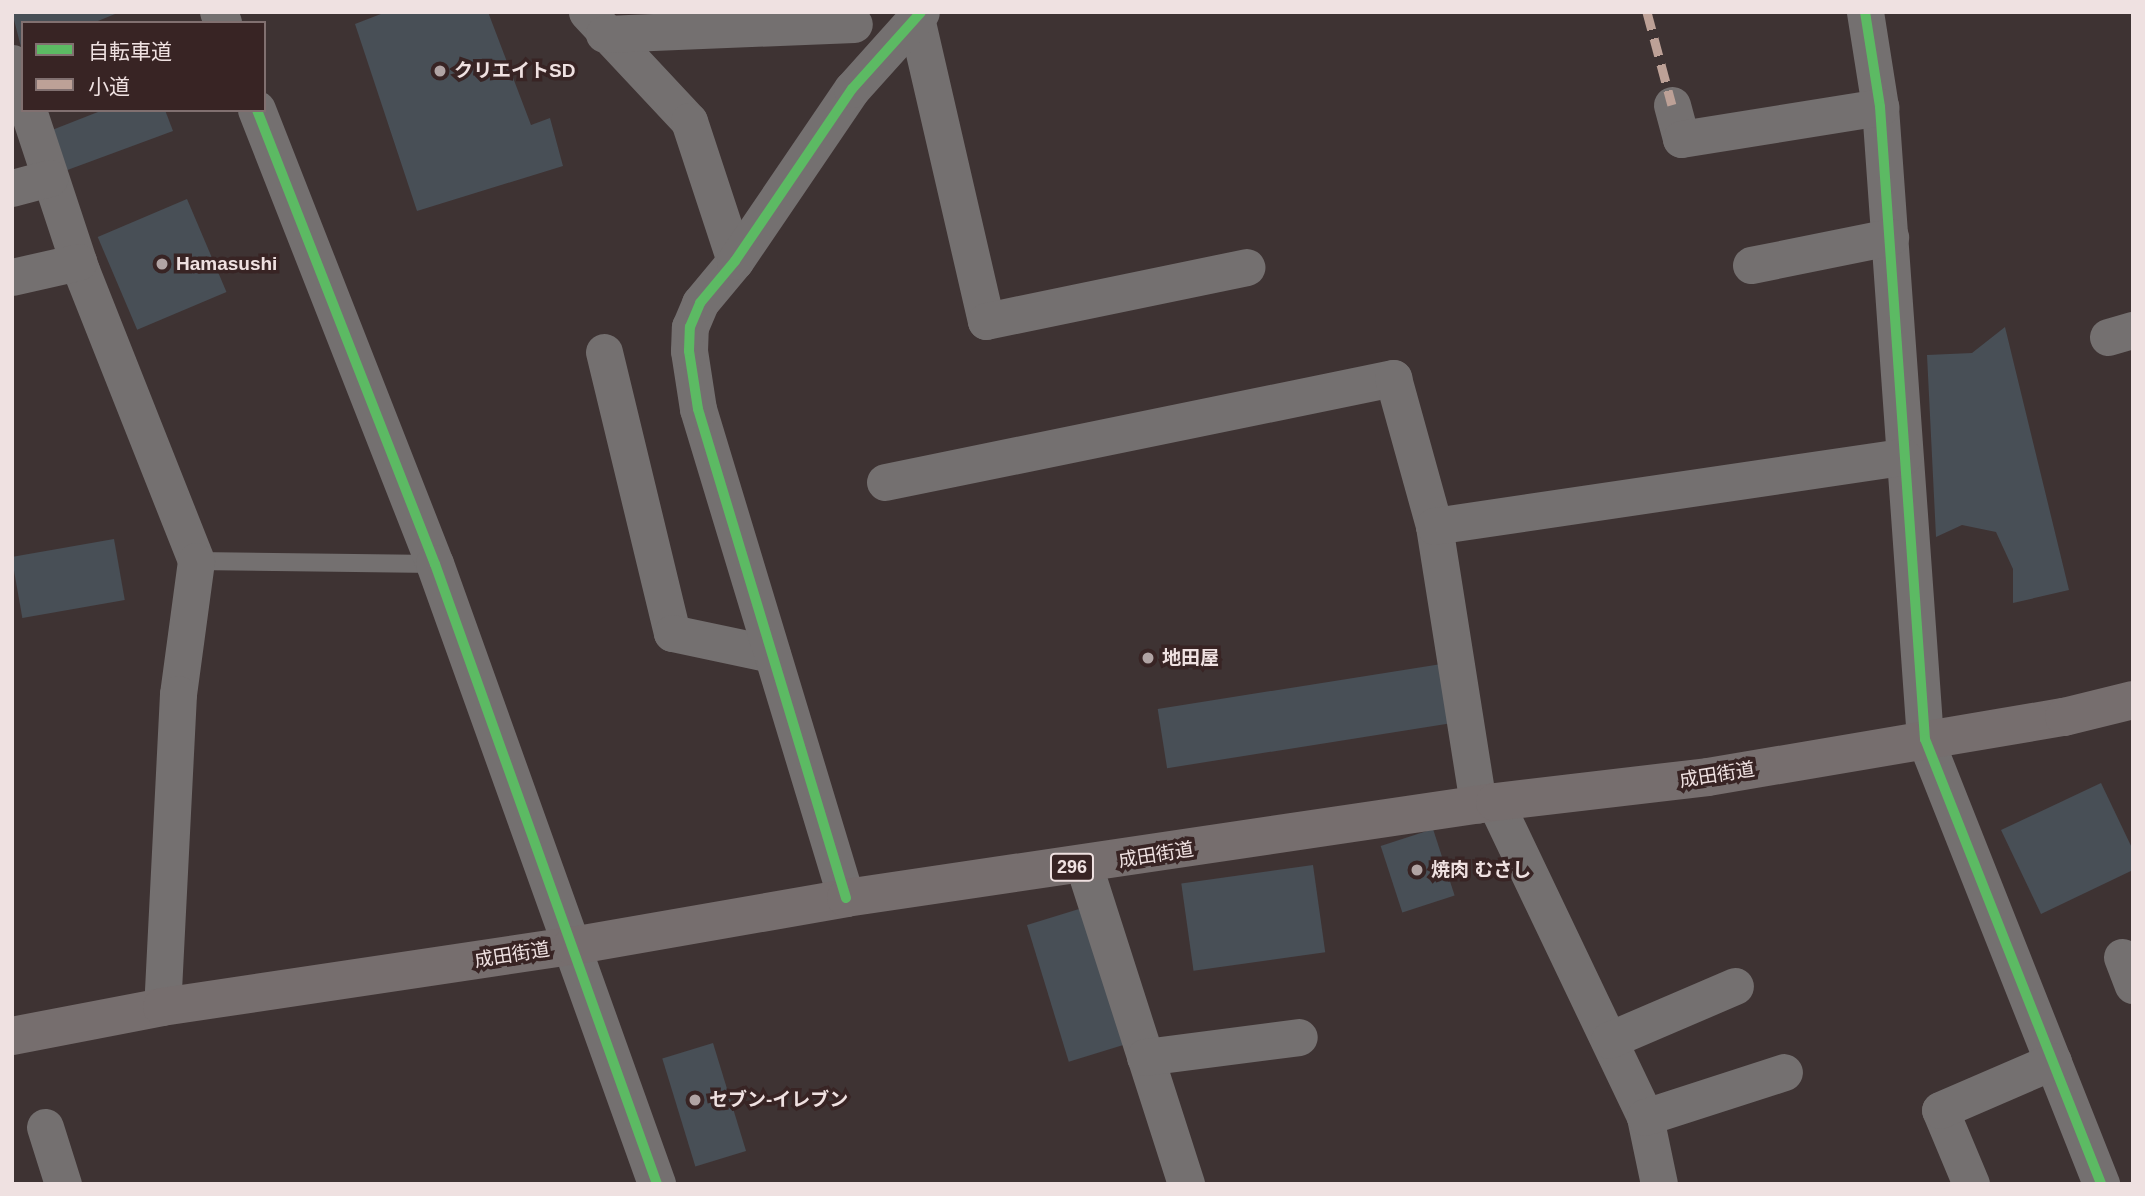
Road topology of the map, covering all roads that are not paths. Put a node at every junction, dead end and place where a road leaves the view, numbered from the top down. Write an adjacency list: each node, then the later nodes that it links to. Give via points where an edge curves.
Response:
1 (1865, 12): 10 (street)
2 (919, 15): 8 (street); 19 (street, via 986,321)
3 (855, 18): 4 (street); 8 (street)
4 (719, 21): 5 (street)
5 (596, 23): 16 (street, via 689,121)
6 (12, 64): 7 (street)
7 (21, 89)
8 (852, 89): 16 (street)
9 (1672, 106): 10 (street, via 1681,139)
10 (1880, 107): 15 (street)
11 (29, 112): 13 (street)
12 (258, 112): 26 (street)
13 (50, 178): 14 (street); 17 (street)
14 (12, 188)
15 (1890, 237): 18 (street); 22 (street)
16 (735, 261): 27 (street, via 700,303 690,327 689,351 698,409)
17 (78, 262): 20 (street); 25 (street)
18 (1751, 265)
19 (1246, 267)
20 (12, 276)
21 (604, 352): 27 (street, via 672,633)
22 (1903, 457): 24 (street); 29 (street)
23 (886, 482): 24 (street, via 1393,378)
24 (1434, 526): 30 (street)
25 (196, 561): 26 (lane); 35 (street, via 178,694)
26 (435, 564): 33 (street)
27 (772, 654): 32 (street)
28 (2133, 700): 29 (highway, 成田街道 / 296, via 2064,717)
29 (1925, 739): 30 (highway, 成田街道 / 296, via 1708,777); 40 (street)
30 (1486, 803): 31 (highway, 成田街道 / 296); 38 (street)
31 (1084, 866): 32 (highway, 成田街道 / 296); 39 (street)
32 (846, 898): 33 (highway, 成田街道 / 296)
33 (572, 946): 35 (highway, 成田街道 / 296); 45 (street)
34 (1735, 986): 38 (street)
35 (162, 1007): 36 (highway, 成田街道 / 296)
36 (12, 1036)
37 (1298, 1037): 39 (street)
38 (1609, 1040): 42 (street)
39 (1145, 1057): 46 (street)
40 (2053, 1061): 48 (street, via 1940,1110); 49 (street)
41 (1784, 1072): 42 (street)
42 (1645, 1117): 47 (street)
43 (45, 1127): 44 (street)
44 (63, 1184)
45 (657, 1184)
46 (1186, 1184)
47 (1659, 1184)
48 (1971, 1184)
49 (2101, 1184)

